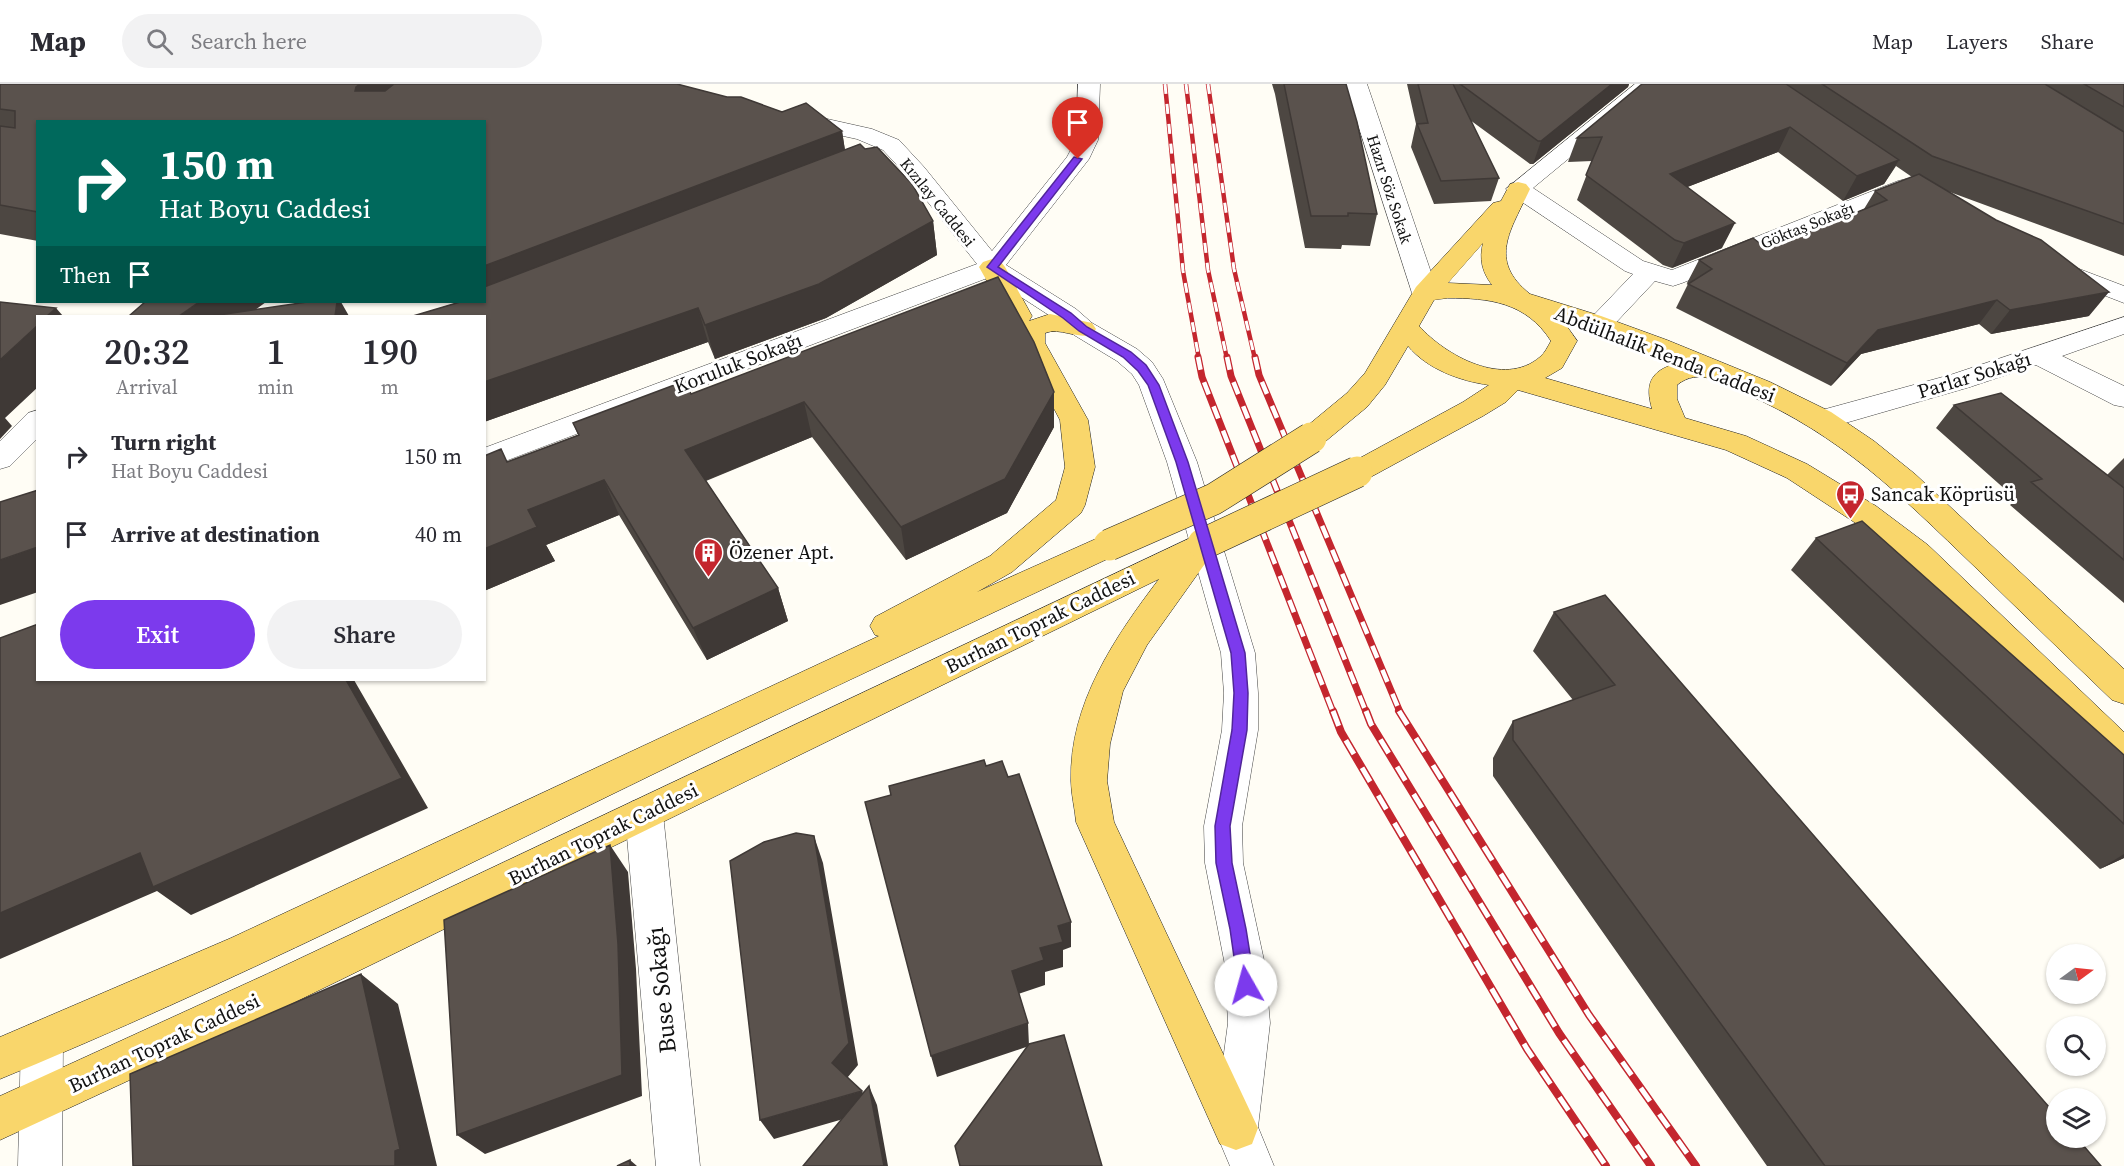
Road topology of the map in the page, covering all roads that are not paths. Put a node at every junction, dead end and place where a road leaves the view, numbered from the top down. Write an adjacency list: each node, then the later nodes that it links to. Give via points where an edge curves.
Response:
1 (1089, 84): 8 (street, via 1087,140 1078,159)
2 (1356, 84): 10 (street, Hazır Söz Sokak)
3 (1648, 84): 6 (street)
4 (773, 114): 8 (street, Kızılay Caddesi, via 891,145 889,159)
5 (1906, 185): 9 (street, Göktaş Sokağı, via 1673,278)
6 (1518, 189): 9 (street, Göktaş Sokağı, via 1634,266); 10 (main road); 12 (main road, via 1496,238 1492,258 1499,276)
7 (2038, 260): 11 (street)
8 (992, 267): 16 (street, Kızılay Caddesi); 17 (main road); 27 (street, Koruluk Sokağı)
9 (1650, 271): 13 (street)
10 (1425, 293): 12 (main road, Abdülhalik Renda Caddesi, via 1477,290); 15 (main road)
11 (2124, 295)
12 (1516, 297): 13 (main road, Abdülhalik Renda Caddesi); 20 (main road, via 1558,328 1564,341 1552,362 1529,376)
13 (1599, 325): 19 (main road, Abdülhalik Renda Caddesi)
14 (2124, 325): 18 (street, Parlar Sokağı)
15 (1406, 327): 20 (main road, via 1423,347 1448,364 1486,376); 32 (main road, Burhan Toprak Caddesi, bridge, via 1375,379 1357,400 1311,438 1214,499)
16 (1083, 329): 17 (main road, via 1050,322 1032,329); 38 (street, Kızılay Caddesi, via 1127,355 1153,385 1182,462 1238,653 1240,730 1223,826 1224,863 1245,966 1249,1023)
17 (1031, 337): 32 (main road, via 1074,420 1080,467 1070,505 1001,564)
18 (2039, 355): 21 (street, Parlar Sokağı); 22 (street)
19 (1705, 366): 24 (main road, Abdülhalik Renda Caddesi, via 1777,396); 26 (main road, via 1682,369 1668,376 1661,386 1663,404)
20 (1513, 379): 26 (main road); 29 (main road, bridge, via 1489,399 1358,472)
21 (1960, 381): 23 (street); 24 (street, Parlar Sokağı)
22 (2124, 398)
23 (1987, 403)
24 (1821, 420): 30 (main road, Abdülhalik Renda Caddesi, via 1923,498)
25 (36, 422): 28 (street)
26 (1674, 425): 31 (main road, via 1736,443 1797,471 1865,514 1917,553)
27 (486, 458)
28 (0, 459)
29 (1203, 544): 33 (main road, Burhan Toprak Caddesi); 38 (main road, via 1135,636 1106,691 1092,744 1089,781 1095,822)
30 (2124, 690)
31 (2124, 755)
32 (649, 759): 34 (main road, Burhan Toprak Caddesi, via 249,950)
33 (644, 814): 36 (main road, Burhan Toprak Caddesi); 40 (street, Buse Sokağı)
34 (42, 1041): 35 (main road, Burhan Toprak Caddesi); 36 (street)
35 (0, 1058)
36 (41, 1100): 37 (main road, Burhan Toprak Caddesi); 39 (street)
37 (0, 1118)
38 (1244, 1147)
39 (40, 1166)
40 (678, 1166)

